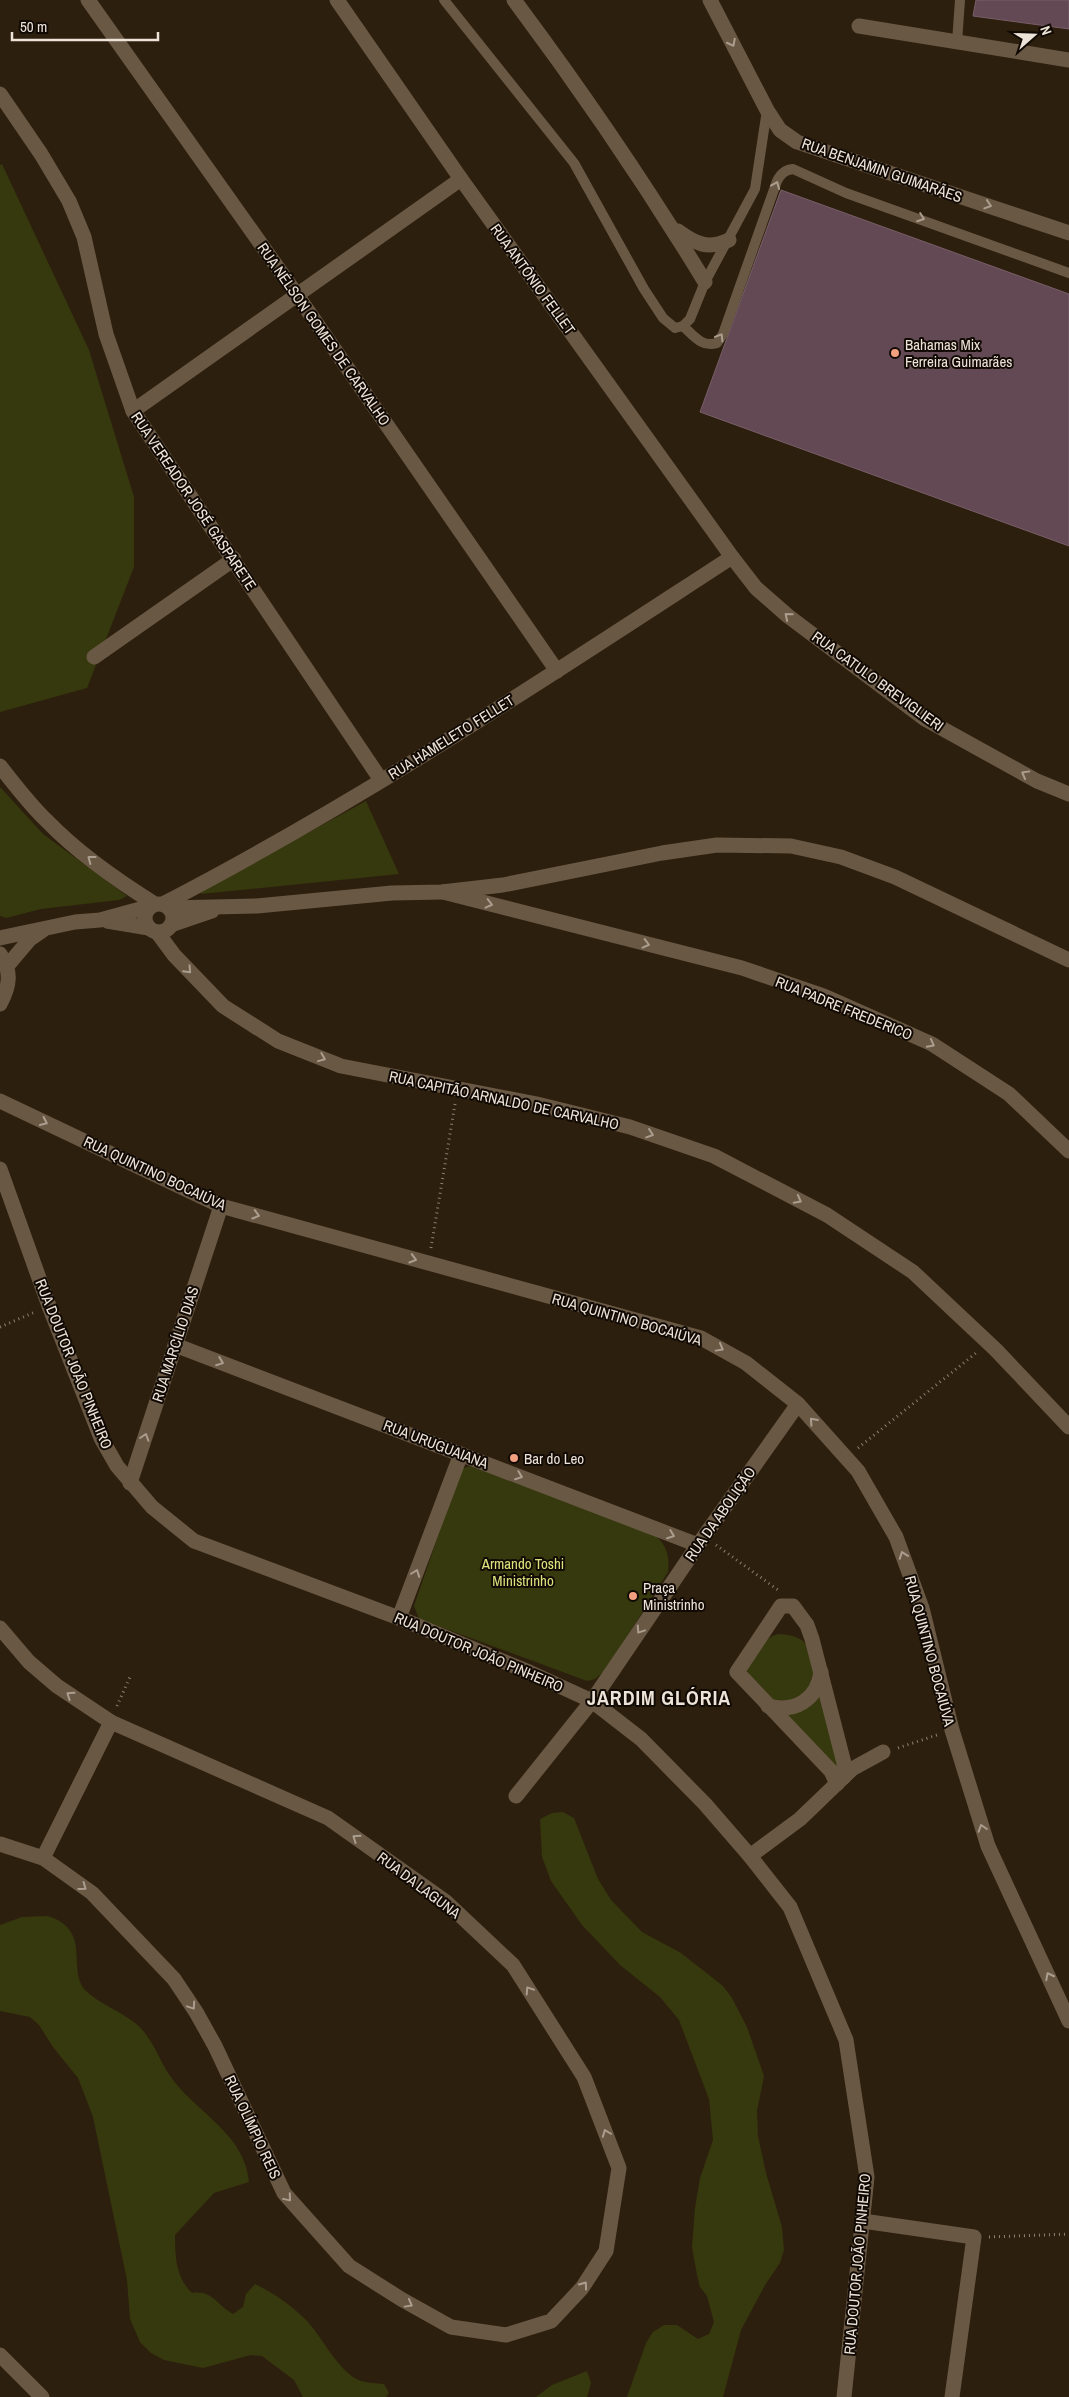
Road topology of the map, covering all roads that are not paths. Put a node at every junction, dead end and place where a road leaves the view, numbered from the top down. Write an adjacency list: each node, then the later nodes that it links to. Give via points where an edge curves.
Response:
1 (88, 0): 18 (street, RUA NÉLSON GOMES DE CARVALHO)
2 (337, 0): 12 (street, RUA ANTÔNIO FELLET)
3 (444, 0): 19 (lane, via 574,163 659,313 671,326)
4 (514, 0): 13 (street, via 551,49)
5 (710, 0): 11 (street, RUA BENJAMIN GUIMARÃES, one-way to 11)
6 (960, 0): 8 (lane)
7 (859, 26): 8 (street)
8 (957, 42): 9 (street)
9 (1069, 60)
10 (0, 94): 20 (street, RUA VEREADOR JOSÉ GASPARETE, via 69,201 84,237 106,334)
11 (767, 110): 14 (street, RUA BENJAMIN GUIMARÃES, one-way to 14, via 780,130 797,142); 15 (lane, via 755,189)
12 (462, 179): 18 (street); 21 (street, RUA ANTÔNIO FELLET)
13 (672, 228): 15 (street, via 693,242 715,246); 17 (street)
14 (1069, 233)
15 (729, 240): 17 (lane)
16 (1069, 273): 19 (lane, one-way to 16, via 702,343 710,346 717,343 723,334 777,181 784,171 793,169 846,193)
17 (704, 282): 19 (lane, via 690,319)
18 (297, 295): 20 (street); 24 (street, RUA NÉLSON GOMES DE CARVALHO)
19 (683, 326)
20 (133, 411): 22 (street, RUA VEREADOR JOSÉ GASPARETE)
21 (732, 557): 24 (street, RUA HAMELETO FELLET); 27 (street, RUA CATULO BREVIGLIERI, one-way to 21, via 1037,781 925,719 788,616 756,588)
22 (234, 559): 23 (street); 26 (street, RUA VEREADOR JOSÉ GASPARETE)
23 (94, 657)
24 (557, 671): 26 (street, RUA HAMELETO FELLET)
25 (0, 766): 29 (street, one-way to 25, via 65,839)
26 (382, 780): 29 (street, RUA HAMELETO FELLET, via 214,878)
27 (1069, 794)
28 (442, 892): 30 (street); 37 (street, via 717,845 790,846 840,857 895,877); 40 (street, RUA PADRE FREDERICO, one-way to 40, via 742,968 824,996 932,1044 1009,1094)
29 (159, 906): 30 (street); 31 (street); 32 (street, via 173,916); 34 (street, via 146,914)
30 (225, 906): 32 (street)
31 (100, 920): 33 (street); 34 (street)
32 (172, 925): 34 (street, via 166,930)
33 (49, 927): 35 (street); 36 (street)
34 (153, 930): 45 (street, RUA CAPITÃO ARNALDO DE CARVALHO, one-way to 45, via 223,1006 278,1041 341,1066 537,1104 630,1127 714,1156 827,1215 913,1272)
35 (0, 938)
36 (4, 960): 38 (street, via 9,984)
37 (1069, 960)
38 (0, 1004)
39 (0, 1101): 42 (street, RUA QUINTINO BOCAIÚVA, one-way to 42)
40 (1069, 1151)
41 (0, 1169): 47 (street, RUA DOUTOR JOÃO PINHEIRO, via 101,1438)
42 (221, 1206): 43 (street, RUA MARCÍLIO DIAS); 44 (street, RUA QUINTINO BOCAIÚVA, one-way to 44, via 701,1338 746,1363)
43 (175, 1345): 46 (street, RUA URUGUAIANA, one-way to 46); 47 (street, RUA MARCÍLIO DIAS, one-way to 43)
44 (798, 1404): 48 (street, RUA DA ABOLIÇÃO); 61 (street, RUA QUINTINO BOCAIÚVA, one-way to 44, via 988,1846 952,1730 922,1608 896,1537 858,1471)
45 (1069, 1427)
46 (461, 1454): 48 (street, RUA URUGUAIANA, one-way to 48); 49 (street, one-way to 46)
47 (130, 1483): 49 (street, RUA DOUTOR JOÃO PINHEIRO, via 152,1507 194,1541)
48 (701, 1541): 52 (street, RUA DA ABOLIÇÃO, one-way to 52)
49 (399, 1618): 52 (street, RUA DOUTOR JOÃO PINHEIRO)
50 (0, 1628): 54 (street, RUA DA LAGUNA, one-way to 50, via 57,1686 29,1662)
51 (821, 1671): 53 (street, via 816,1690 809,1699 788,1708); 53 (street, via 810,1632 792,1608 781,1606 737,1672); 56 (street, via 845,1768)
52 (592, 1701): 57 (street, RUA DA ABOLIÇÃO); 59 (street, RUA DOUTOR JOÃO PINHEIRO, via 641,1739 705,1804)
53 (768, 1706): 56 (street)
54 (111, 1722): 60 (street); 63 (street, RUA DA LAGUNA, one-way to 54, via 582,2288 606,2251 619,2168 584,2077 513,1965 445,1902 328,1818)
55 (883, 1752): 56 (street, via 856,1767)
56 (841, 1781): 59 (street, via 800,1819)
57 (516, 1796)
58 (0, 1844): 60 (street, RUA OLÍMPIO REIS)
59 (750, 1856): 62 (street, RUA DOUTOR JOÃO PINHEIRO, via 790,1907 846,2040 867,2177)
60 (43, 1858): 63 (street, RUA OLÍMPIO REIS, one-way to 63, via 92,1894 174,1979 215,2046 284,2193 349,2266 451,2327 506,2335)
61 (1069, 2021)
62 (863, 2221): 66 (street, RUA DOUTOR JOÃO PINHEIRO); 67 (street, via 974,2237)
63 (551, 2321)
64 (0, 2354): 65 (street)
65 (42, 2397)
66 (844, 2397)
67 (952, 2397)

